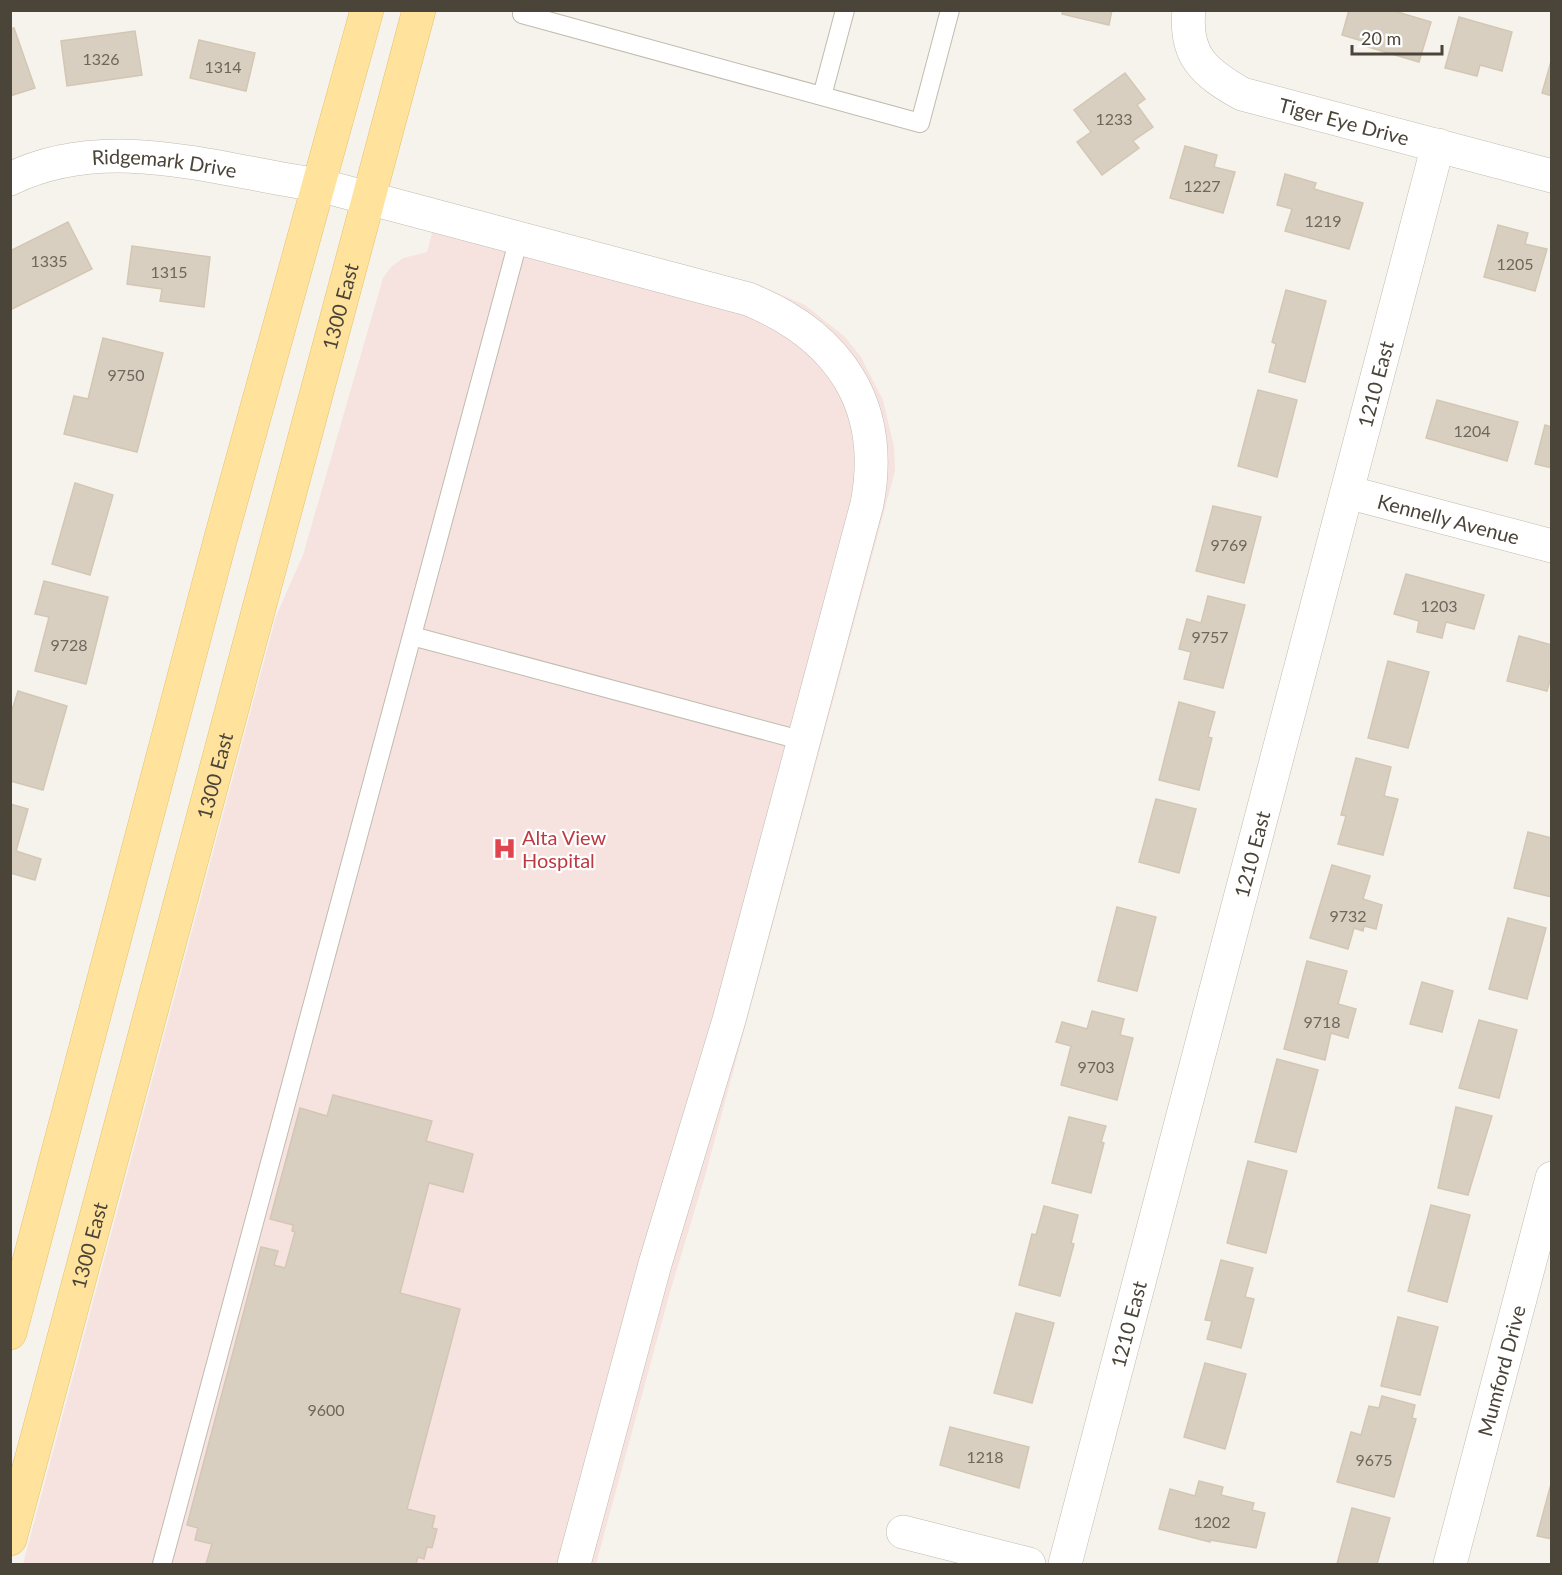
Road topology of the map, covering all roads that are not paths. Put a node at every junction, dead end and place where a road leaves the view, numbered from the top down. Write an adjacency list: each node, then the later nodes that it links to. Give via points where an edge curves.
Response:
1 (367, 10): 11 (main road)
2 (419, 10): 12 (main road, 1300 East)
3 (523, 10): 7 (lane, via 522,14)
4 (845, 10): 7 (lane)
5 (950, 10): 7 (lane, via 920,123)
6 (1189, 10): 8 (street, Tiger Eye Drive, via 1187,23 1193,55 1214,78 1242,94)
7 (822, 96)
8 (1438, 146): 9 (street, Tiger Eye Drive); 14 (street, 1210 East)
9 (1551, 176)
10 (10, 179): 11 (street, Ridgemark Drive, via 49,167 109,157 204,164)
11 (319, 186): 12 (street, Ridgemark Drive); 19 (main road, via 221,537)
12 (369, 199): 13 (street, Ridgemark Drive); 21 (main road, 1300 East)
13 (519, 238): 16 (lane); 17 (street, Ridgemark Drive, via 774,310 821,343 849,377 867,418 872,450 871,483)
14 (1347, 492): 15 (street, Kennelly Avenue); 25 (street, 1210 East)
15 (1551, 546)
16 (412, 636): 17 (lane); 22 (lane)
17 (804, 741): 23 (street, Ridgemark Drive)
18 (1551, 1178): 26 (street, Mumford Drive)
19 (10, 1333)
20 (903, 1532): 24 (street)
21 (10, 1539)
22 (162, 1564)
23 (574, 1564)
24 (1029, 1564)
25 (1065, 1564)
26 (1450, 1564)

